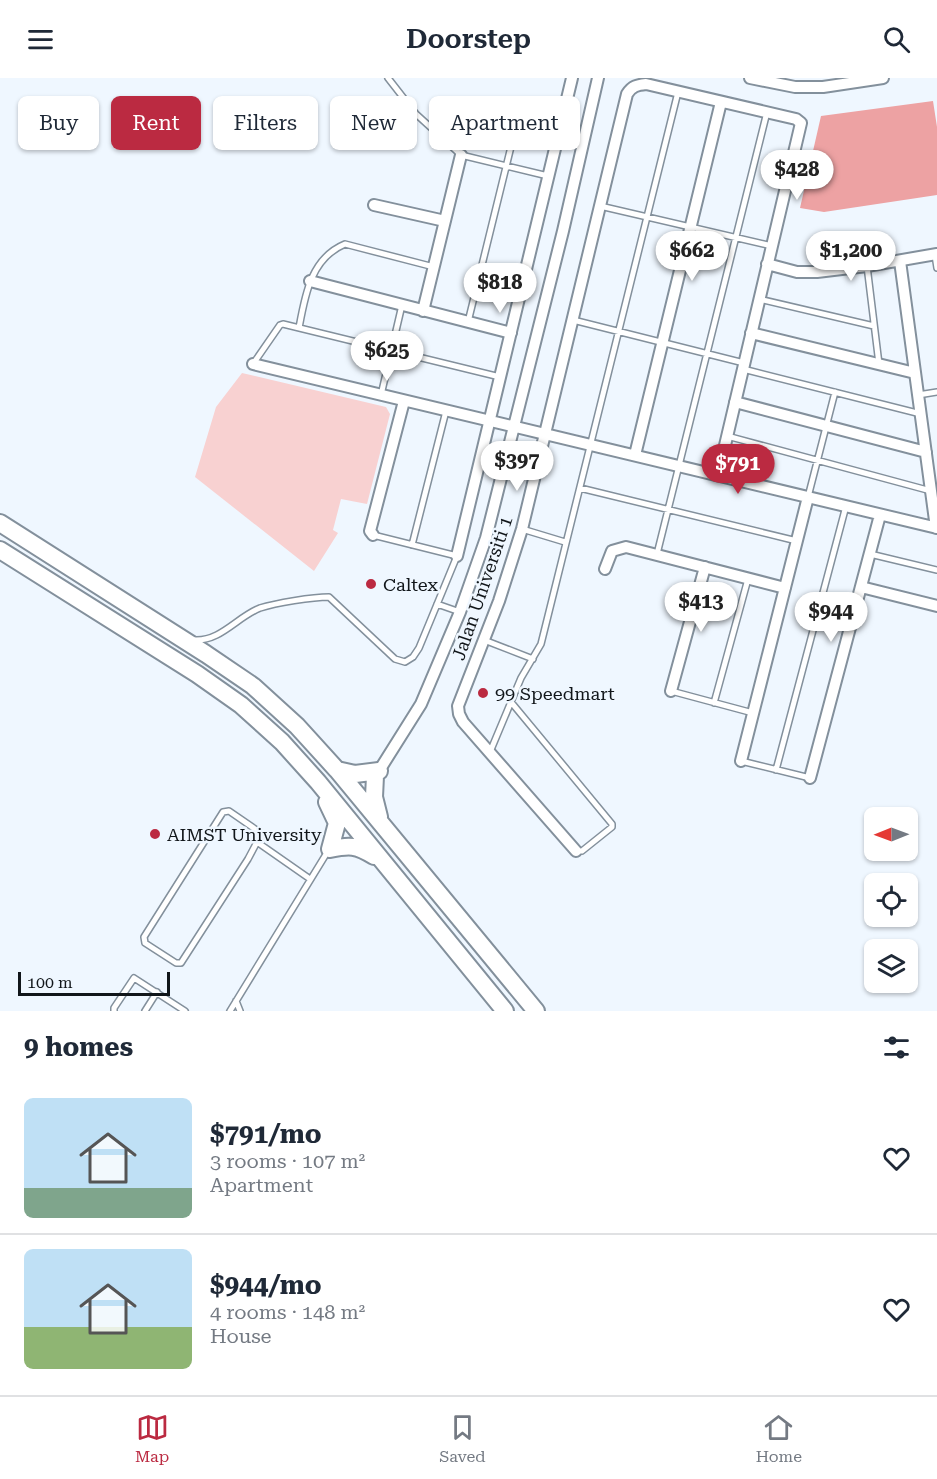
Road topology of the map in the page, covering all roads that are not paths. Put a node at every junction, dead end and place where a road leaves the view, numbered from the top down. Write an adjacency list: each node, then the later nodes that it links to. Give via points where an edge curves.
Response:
1 (388, 78): 10 (lane, via 416,114)
2 (572, 78): 12 (street)
3 (598, 78): 55 (street)
4 (750, 78): 5 (street, via 795,87 823,87)
5 (883, 78)
6 (678, 92): 7 (street); 14 (street, Jalan Universiti 1, via 646,84 631,88); 15 (lane)
7 (721, 102): 8 (street); 17 (street)
8 (767, 112): 18 (lane); 19 (street, via 801,123)
9 (510, 150): 11 (lane)
10 (461, 155): 11 (lane); 16 (street)
11 (506, 166): 12 (lane); 31 (lane)
12 (548, 176): 35 (street)
13 (374, 205): 16 (street)
14 (600, 206): 15 (lane); 30 (street, Jalan Universiti 1)
15 (647, 217): 17 (lane); 34 (lane)
16 (445, 222): 24 (street)
17 (690, 227): 18 (lane); 37 (street)
18 (736, 238): 19 (lane); 39 (lane)
19 (772, 246): 22 (street)
20 (936, 255): 21 (street); 25 (lane)
21 (900, 261): 23 (street); 43 (street)
22 (767, 264): 23 (street, via 797,272); 27 (street)
23 (867, 266): 32 (lane)
24 (434, 267): 26 (lane, via 345,244 321,262); 29 (street)
25 (937, 268)
26 (310, 281): 28 (street); 33 (lane)
27 (759, 299): 32 (lane); 36 (street)
28 (402, 305): 29 (street); 38 (lane)
29 (423, 310): 31 (street)
30 (573, 320): 34 (lane); 56 (street, Jalan Universiti 1)
31 (468, 322): 35 (street)
32 (874, 326): 41 (lane)
33 (299, 328): 38 (lane); 40 (lane, via 280,325)
34 (619, 332): 37 (lane); 58 (lane)
35 (510, 333): 44 (street)
36 (751, 333): 41 (street); 42 (street)
37 (662, 342): 39 (lane); 60 (street)
38 (391, 351): 44 (lane); 47 (lane)
39 (707, 354): 42 (lane); 62 (lane)
40 (253, 364): 47 (street)
41 (879, 364): 43 (street)
42 (743, 366): 45 (lane); 50 (street)
43 (915, 373): 48 (street)
44 (500, 377): 53 (street)
45 (835, 392): 52 (lane); 54 (lane)
46 (937, 392): 48 (lane)
47 (381, 395): 49 (street)
48 (918, 395): 52 (street)
49 (404, 401): 51 (street); 73 (street, via 370,531)
50 (735, 402): 54 (street); 57 (street)
51 (446, 411): 53 (street); 76 (lane)
52 (921, 414): 59 (street)
53 (489, 422): 55 (street); 80 (street)
54 (826, 426): 59 (street); 61 (lane)
55 (515, 428): 56 (street); 89 (street, via 486,538)
56 (546, 433): 58 (street); 72 (street, Jalan Universiti 1)
57 (727, 436): 61 (lane); 63 (street)
58 (591, 444): 60 (street); 64 (lane)
59 (926, 452): 65 (street)
60 (635, 455): 62 (street)
61 (818, 460): 65 (lane); 66 (lane)
62 (679, 466): 63 (street); 68 (lane)
63 (718, 475): 66 (street)
64 (580, 488): 68 (lane); 75 (lane)
65 (931, 491): 71 (street)
66 (808, 497): 67 (street); 74 (street)
67 (846, 506): 69 (street); 100 (lane)
68 (668, 510): 74 (lane); 78 (lane)
69 (880, 514): 71 (street); 79 (street)
70 (0, 524): 90 (main road)
71 (937, 528)
72 (522, 529): 75 (lane); 91 (street, Jalan Universiti 1)
73 (373, 535): 76 (lane)
74 (797, 541): 86 (street)
75 (565, 542): 92 (lane, via 541,644)
76 (412, 545): 80 (lane)
77 (0, 550): 103 (main road, via 242,705)
78 (657, 554): 81 (street); 82 (street, via 620,547 612,551)
79 (870, 554): 83 (lane); 85 (street)
80 (457, 556): 87 (lane)
81 (705, 567): 84 (street); 93 (street)
82 (605, 569)
83 (937, 570)
84 (748, 579): 86 (street); 95 (lane)
85 (861, 587): 88 (street); 102 (street)
86 (785, 588): 96 (street)
87 (437, 604): 89 (lane); 90 (lane, via 419,648 405,662 395,659 329,597 261,608 205,640)
88 (937, 606)
89 (460, 612): 101 (street, via 421,704)
90 (182, 639): 99 (main road, via 253,686)
91 (483, 640): 92 (lane); 97 (street, Jalan Universiti 1, via 458,706 463,722)
92 (533, 659): 94 (lane)
93 (671, 691): 95 (lane)
94 (511, 702): 97 (lane); 109 (lane, via 612,824)
95 (714, 703): 96 (lane)
96 (753, 713): 98 (street)
97 (490, 752): 109 (street, Jalan Universiti 1)
98 (741, 761): 100 (lane)
99 (337, 770): 101 (main road); 104 (main road)
100 (776, 770): 102 (lane)
101 (377, 773): 104 (street); 106 (main road, via 374,797)
102 (810, 778)
103 (318, 782): 105 (main road); 108 (main road, via 337,823)
104 (361, 798): 105 (street); 106 (main road)
105 (348, 819): 108 (lane); 110 (main road)
106 (380, 822): 120 (main road)
107 (257, 842): 107 (lane, via 258,831 223,812 144,937 145,943 181,963); 111 (lane)
108 (330, 849): 110 (main road, via 359,846); 111 (lane)
109 (576, 851)
110 (383, 861): 119 (main road)
111 (310, 879): 113 (lane)
112 (157, 992): 114 (lane, via 132,978); 115 (lane); 116 (lane)
113 (236, 1001): 117 (lane); 118 (lane)
114 (114, 1011)
115 (145, 1011)
116 (185, 1011)
117 (230, 1011)
118 (240, 1011)
119 (505, 1011)
120 (536, 1011)

